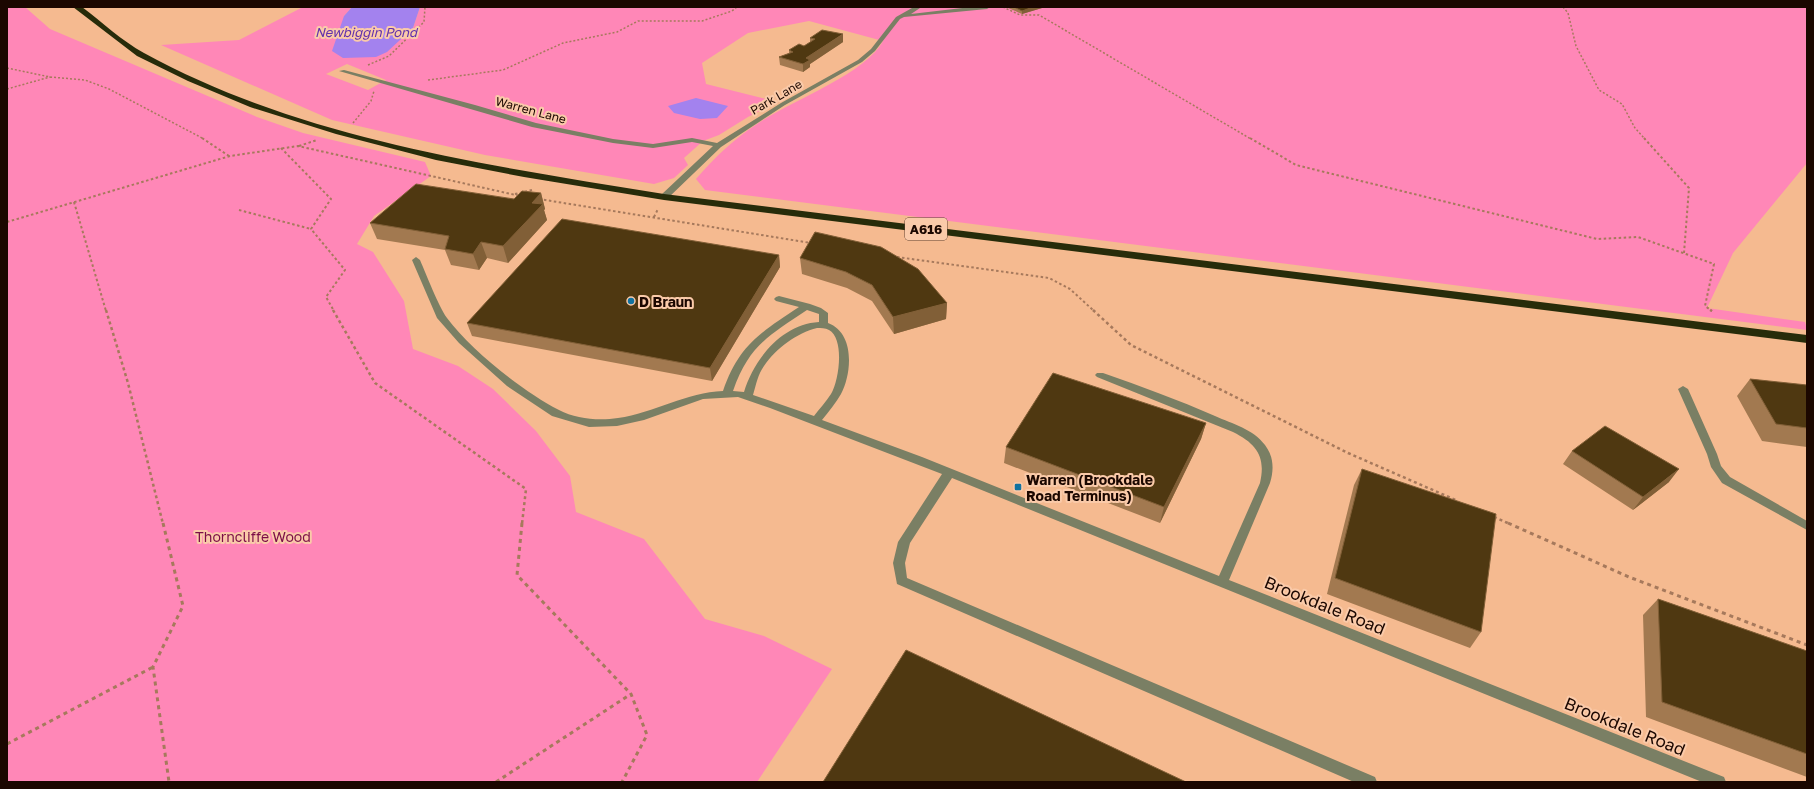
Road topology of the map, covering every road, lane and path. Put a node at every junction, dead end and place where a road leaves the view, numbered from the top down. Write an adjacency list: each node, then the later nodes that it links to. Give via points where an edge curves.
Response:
1 (77, 7): 19 (highway, A616, via 127,45 191,79 253,105 317,126 436,157)
2 (425, 7): 11 (path, via 424,22 389,56)
3 (737, 7): 13 (path, via 732,12 702,21 638,21 617,32 563,43 503,70)
4 (914, 7): 8 (street, via 917,8)
5 (987, 7): 8 (street)
6 (1003, 7): 26 (path, via 1020,15 1039,16 1296,164 1597,239 1638,236)
7 (1563, 7): 26 (path, via 1568,13 1576,46 1599,90 1622,104 1635,128 1689,188)
8 (898, 18): 15 (street, Park Lane, via 873,50 860,61 783,104)
9 (7, 68): 12 (path)
10 (342, 71): 11 (street, Warren Lane)
11 (350, 73): 15 (street, Warren Lane, via 536,126 653,146 692,140)
12 (50, 76): 14 (path); 17 (path, via 85,80 109,89 208,141)
13 (425, 81)
14 (7, 89)
15 (718, 145): 19 (street, Park Lane)
16 (281, 148): 17 (path); 18 (path, via 298,146); 24 (path, via 331,199)
17 (230, 156): 21 (path)
18 (521, 196)
19 (664, 197): 33 (highway, A616)
20 (537, 199): 25 (path)
21 (74, 202): 23 (path); 45 (path, via 128,383 183,606)
22 (239, 210): 24 (path)
23 (7, 222)
24 (311, 229): 46 (path, via 345,270 326,297 375,383 526,489 517,575)
25 (813, 244)
26 (1684, 253): 31 (path, via 1714,264 1705,306)
27 (897, 257): 40 (path, via 1049,278 1070,289 1131,345 1348,453)
28 (416, 260): 36 (street, via 442,318 462,341 510,384 556,412 589,423 617,422 702,396)
29 (779, 299): 30 (street)
30 (807, 306): 32 (street, via 823,313); 36 (street, via 775,328 748,352 734,374)
31 (1716, 313)
32 (824, 325): 37 (street, via 813,326 797,333 773,350 757,369); 38 (street, via 836,330 840,339 844,356 843,374 836,393)
33 (1807, 339)
34 (1100, 375): 43 (street, via 1161,396 1244,433 1258,443 1266,456 1269,468 1265,483)
35 (1683, 389): 42 (street, via 1716,467 1726,480)
36 (727, 394): 37 (street)
37 (747, 397): 38 (street)
38 (816, 421): 39 (street, Brookdale Road)
39 (949, 473): 43 (street, Brookdale Road); 51 (street, via 904,542 899,563 901,580)
40 (1464, 504)
41 (1492, 516): 44 (path, via 1629,577)
42 (1807, 526)
43 (1222, 583): 52 (street, Brookdale Road)
44 (1807, 645)
45 (153, 667): 47 (path); 48 (path)
46 (631, 694): 49 (path); 50 (path, via 647,735)
47 (7, 744)
48 (169, 782)
49 (496, 782)
50 (622, 782)
51 (1370, 782)
52 (1719, 782)

